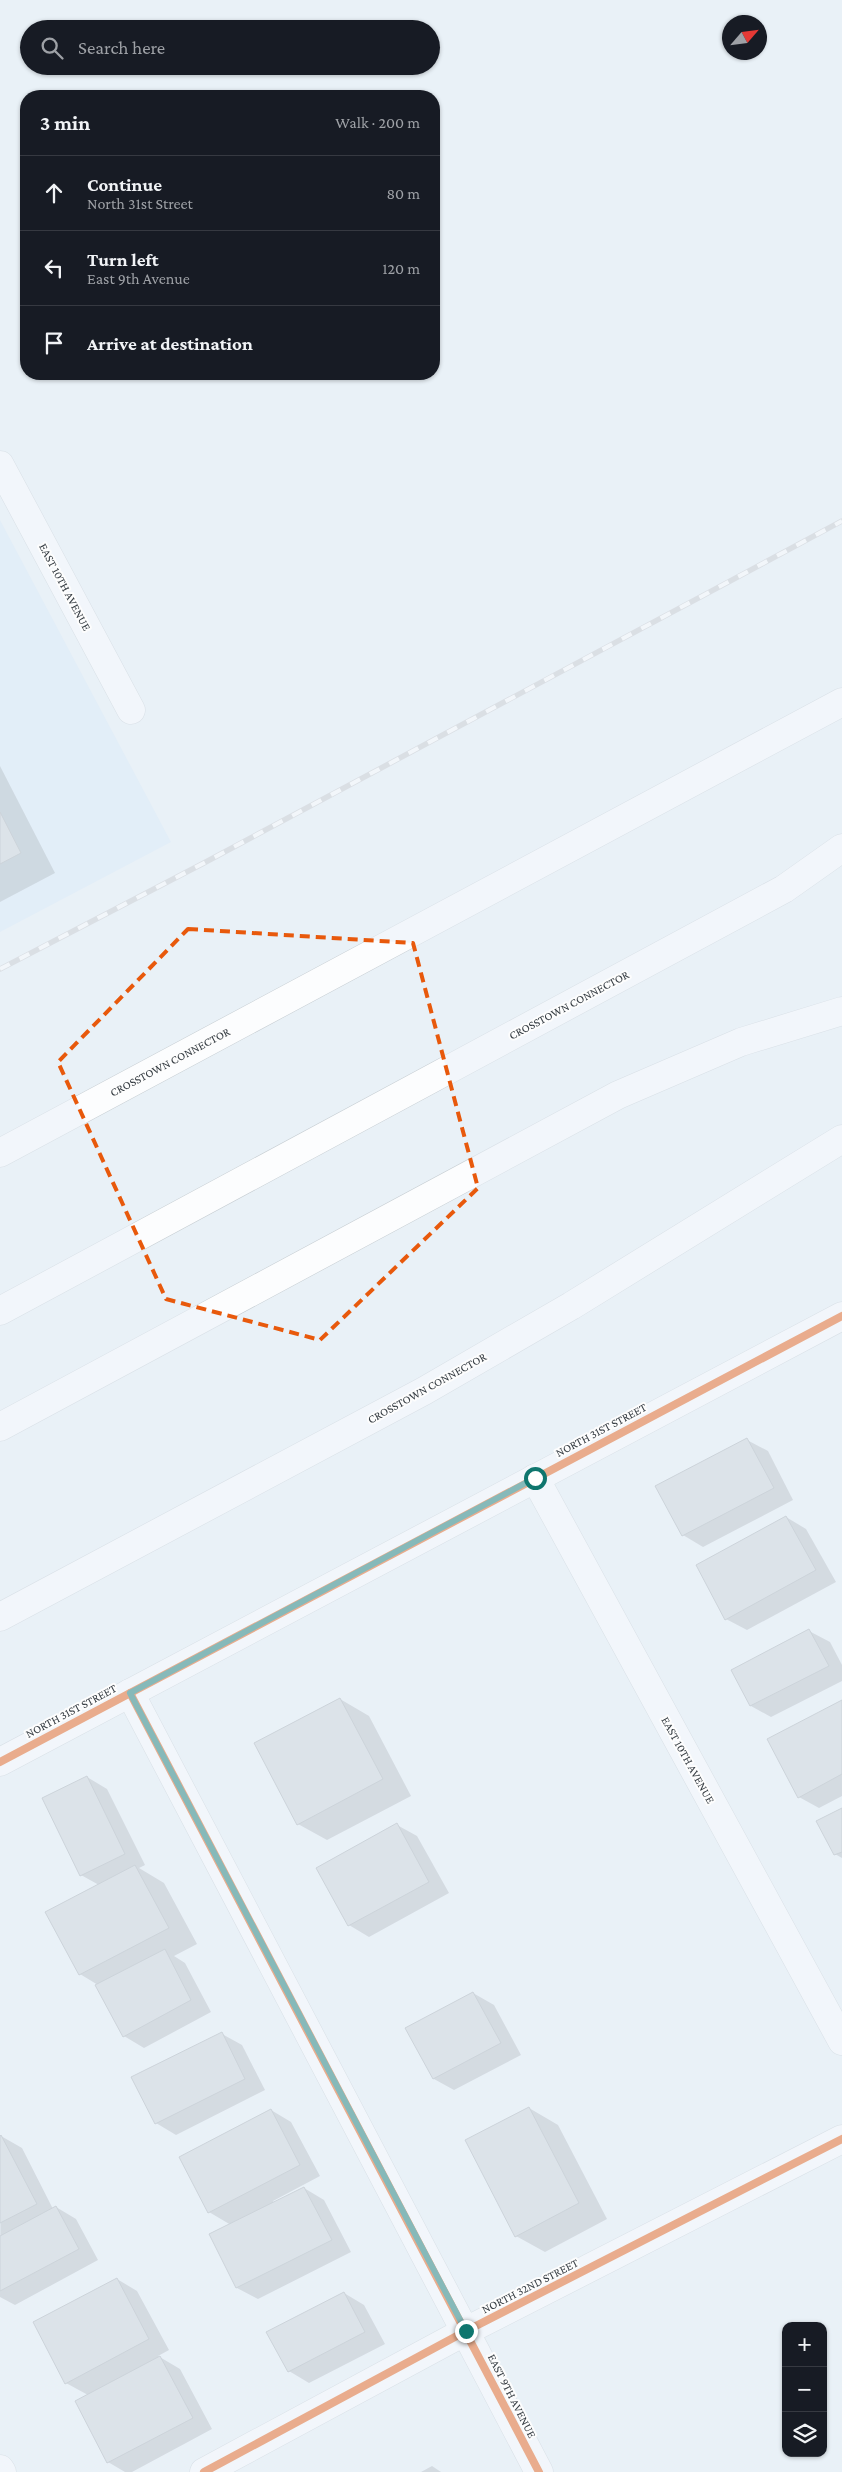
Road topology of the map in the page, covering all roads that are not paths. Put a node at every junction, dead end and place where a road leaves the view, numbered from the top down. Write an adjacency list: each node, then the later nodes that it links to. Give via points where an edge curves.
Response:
1 (0, 464): 3 (main road, EAST 10TH AVENUE)
2 (842, 702): 7 (main road, CROSSTOWN CONNECTOR)
3 (131, 710)
4 (842, 848): 8 (main road, CROSSTOWN CONNECTOR, via 784,889)
5 (842, 1011): 10 (main road, via 741,1042 618,1095)
6 (842, 1139): 12 (main road, CROSSTOWN CONNECTOR, via 579,1302 424,1391)
7 (0, 1153)
8 (0, 1311)
9 (842, 1316): 11 (main road, NORTH 31ST STREET)
10 (0, 1427)
11 (535, 1478): 13 (main road, NORTH 31ST STREET); 15 (main road, EAST 10TH AVENUE)
12 (0, 1618)
13 (130, 1693): 14 (main road, NORTH 31ST STREET); 17 (main road, EAST 9TH AVENUE)
14 (0, 1762)
15 (842, 2041)
16 (842, 2139): 17 (main road, NORTH 32ND STREET)
17 (466, 2331): 18 (main road, NORTH 32ND STREET); 19 (main road, EAST 9TH AVENUE)
18 (204, 2472)
19 (539, 2472)

